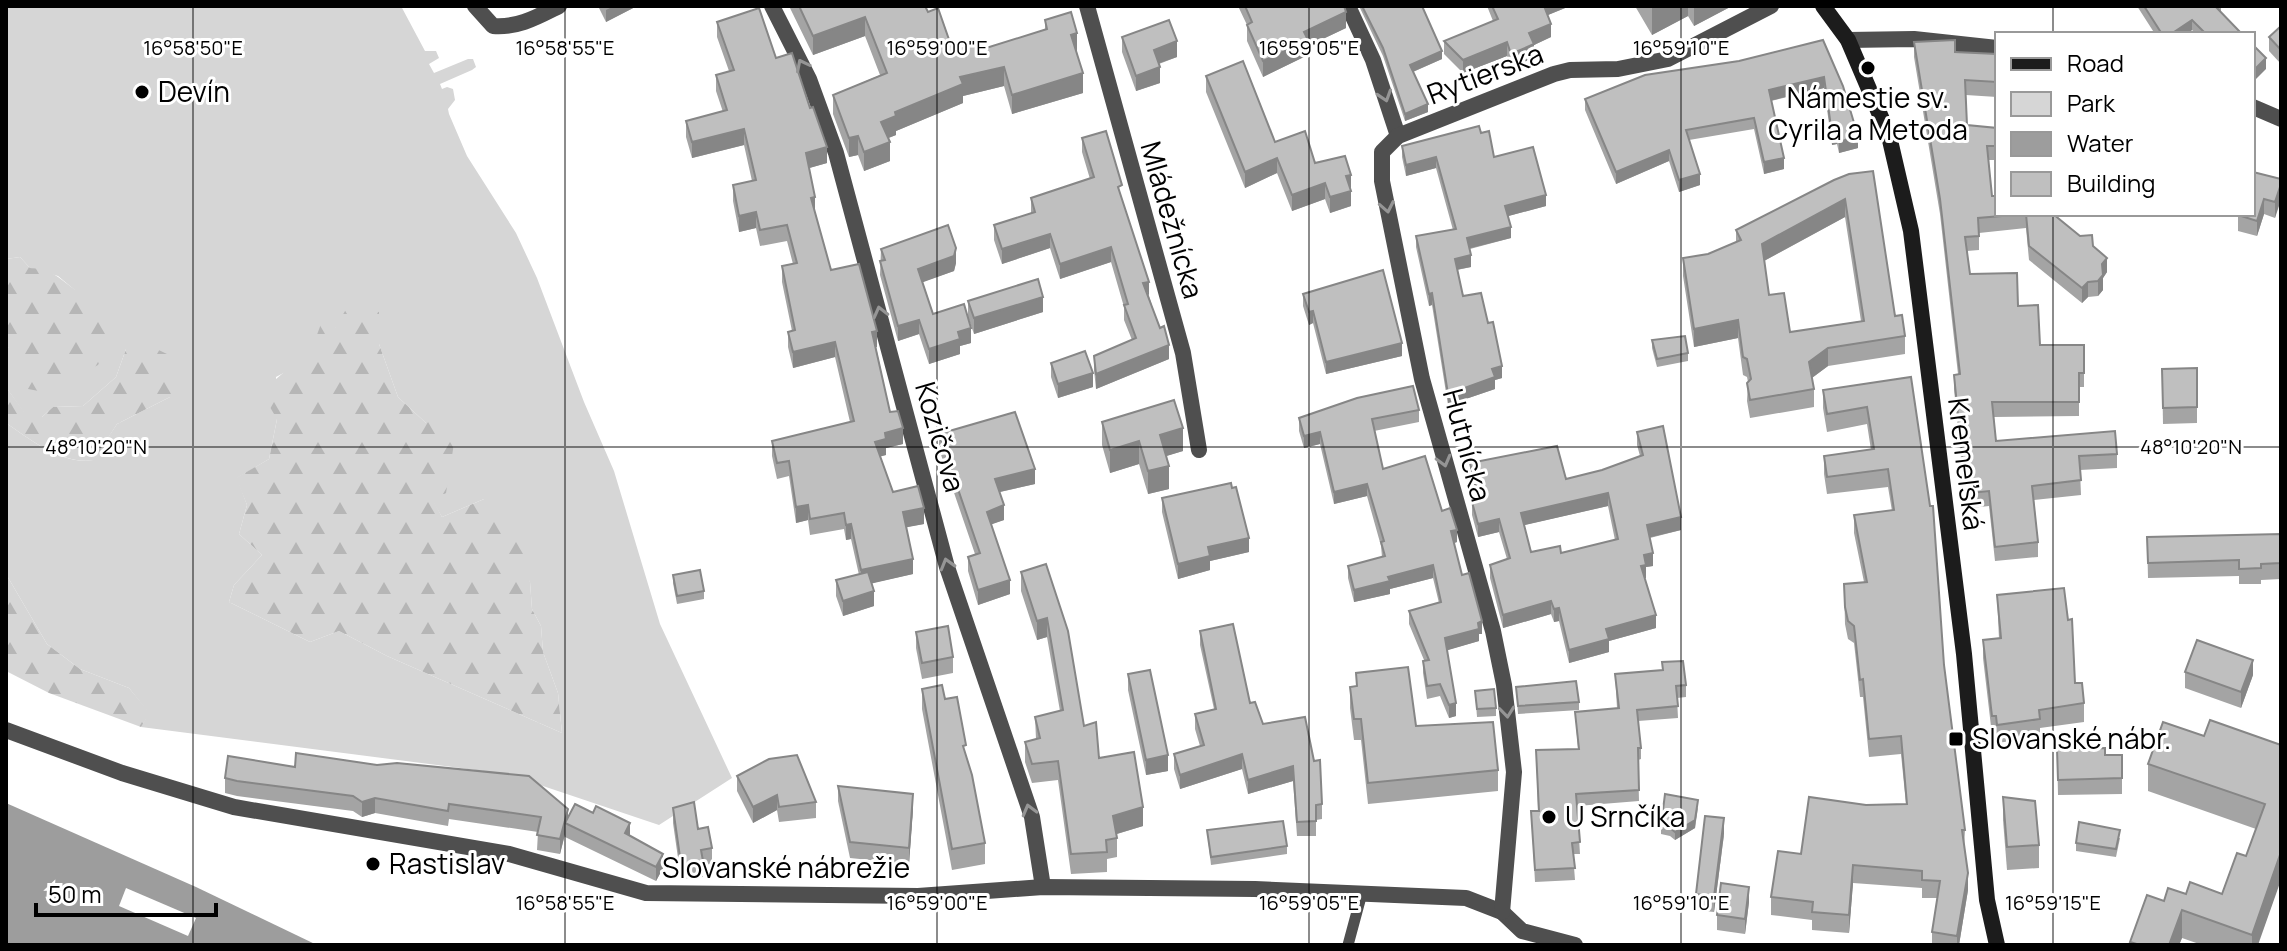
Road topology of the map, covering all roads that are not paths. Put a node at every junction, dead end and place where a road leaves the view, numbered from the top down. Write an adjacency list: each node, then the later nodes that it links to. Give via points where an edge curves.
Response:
1 (475, 6): 2 (street, via 493,26 505,27)
2 (559, 6)
3 (772, 6): 15 (street, Kozičova, one-way to 3, via 1032,817 947,567 836,153 809,79)
4 (1087, 6): 13 (street, Mládežnícka, via 1183,353)
5 (1348, 6): 12 (street, one-way to 12)
6 (1771, 6): 12 (street, Rytierska, via 1668,59 1554,74)
7 (1823, 6): 8 (street, Kremeľská)
8 (1848, 40): 9 (street, via 1914,39); 20 (street, Kremeľská, via 1889,136 1911,231 1964,654 1987,900)
9 (1995, 48)
10 (2256, 108): 11 (street)
11 (2281, 119)
12 (1398, 136): 17 (street, Hutnícka, one-way to 17, via 1382,152 1382,181 1422,379 1504,685 1514,772)
13 (1199, 450)
14 (6, 730): 15 (street, Slovanské nábrežie, via 234,807 509,854 646,893 918,896)
15 (1043, 887): 16 (street, Slovanské nábrežie)
16 (1362, 893): 17 (street, Slovanské nábrežie, via 1466,898); 18 (lane)
17 (1502, 912): 19 (street, Slovanské nábrežie, via 1522,931)
18 (1348, 945)
19 (1575, 945)
20 (1997, 945)

